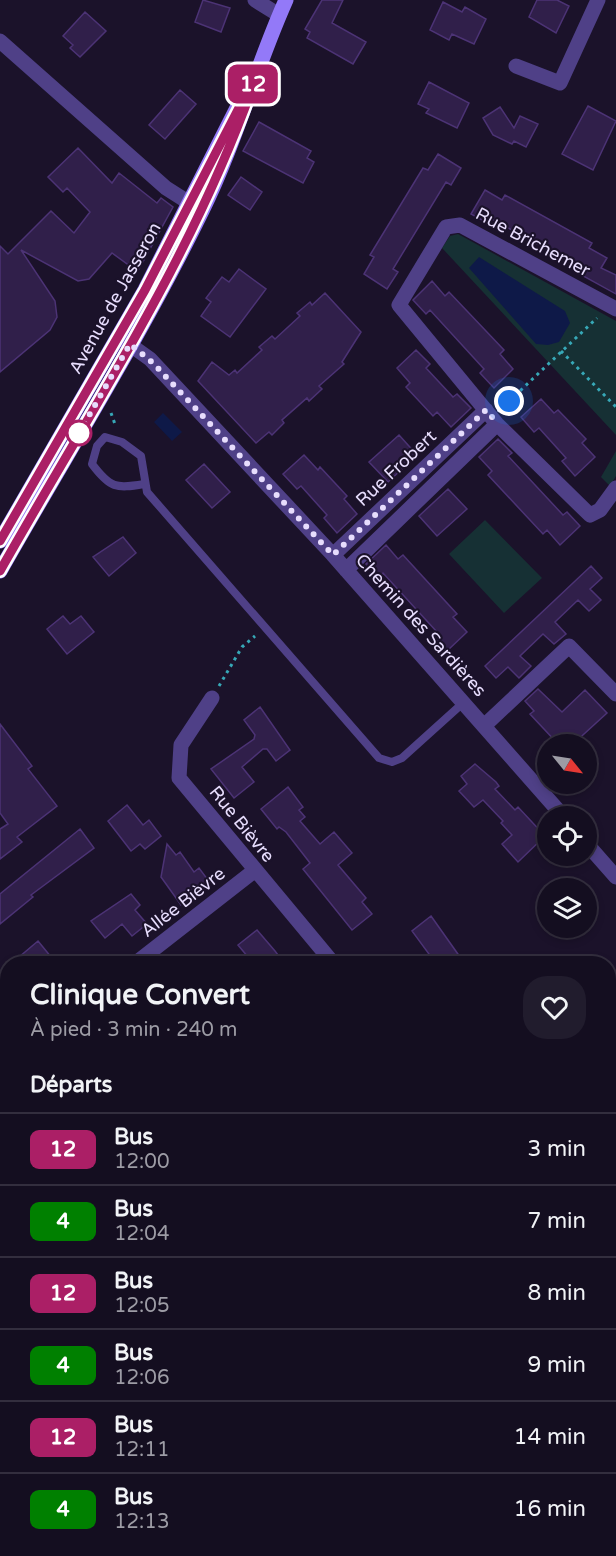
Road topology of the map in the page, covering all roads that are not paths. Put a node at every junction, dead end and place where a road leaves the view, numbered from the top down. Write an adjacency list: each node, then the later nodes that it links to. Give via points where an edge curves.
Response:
1 (255, 0): 4 (street)
2 (286, 0): 4 (main road, Avenue de Jasseron)
3 (598, 0): 6 (street, via 560,83)
4 (279, 15): 7 (main road, Avenue de Jasseron, via 258,71 220,140)
5 (0, 41): 7 (street, via 166,188)
6 (516, 66)
7 (196, 207): 9 (main road, Avenue de Jasseron)
8 (613, 307): 10 (street, Rue Brichemer, via 460,225 446,227 399,305)
9 (124, 340): 13 (main road, Avenue de Jasseron); 14 (street, Chemin des Sardières, via 153,363); 15 (main road, Avenue de Jasseron)
10 (492, 417): 12 (street, Rue Brichemer, via 590,515 600,510); 14 (street, Rue Frobert); 16 (street)
11 (144, 484): 11 (lane, via 141,456 122,442 105,437 97,446 92,464 107,483 123,488); 19 (lane, via 379,758 392,762 402,758)
12 (616, 488)
13 (0, 541)
14 (333, 555): 16 (street, Chemin des Sardières)
15 (2, 564)
16 (346, 570): 19 (street, Chemin des Sardières)
17 (616, 694): 20 (street, via 569,646)
18 (212, 698): 23 (street, Rue Bièvre, via 181,745 179,778)
19 (463, 703): 20 (street, Chemin des Sardières)
20 (485, 725): 21 (street, Chemin des Sardières)
21 (554, 806)
22 (597, 855): 24 (street)
23 (254, 871): 25 (street, Allée Bièvre); 26 (street, Rue Bièvre)
24 (616, 877)
25 (145, 956)
26 (327, 956)

